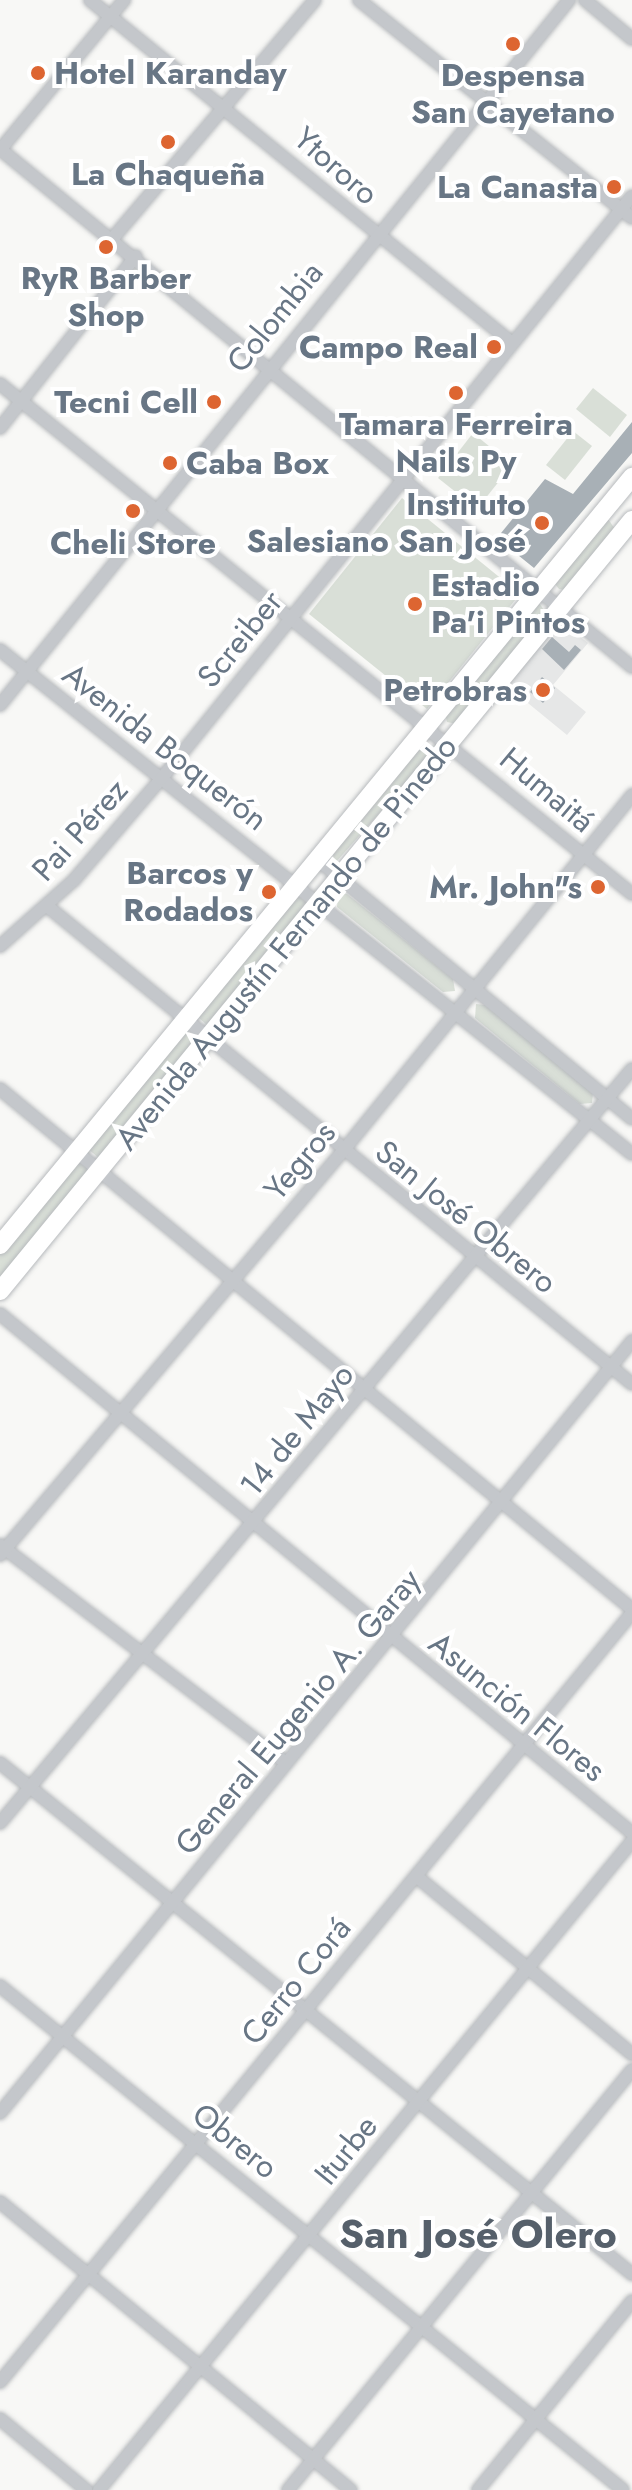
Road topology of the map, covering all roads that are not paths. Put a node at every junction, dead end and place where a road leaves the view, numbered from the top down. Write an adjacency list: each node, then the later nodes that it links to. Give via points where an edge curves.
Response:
1 (90, 0): 7 (street, Ytororo)
2 (124, 0): 7 (street)
3 (315, 0): 10 (street)
4 (359, 0): 9 (street)
5 (569, 0): 9 (street, Colombia)
6 (585, 0): 8 (street)
7 (110, 16): 10 (street, Ytororo); 11 (street)
8 (632, 39)
9 (488, 101): 13 (street); 14 (street, Colombia)
10 (224, 103): 14 (street, Ytororo); 15 (street)
11 (0, 149): 15 (street)
12 (632, 196): 13 (street, Screiber)
13 (627, 213): 17 (street, Screiber)
14 (375, 234): 17 (street, Ytororo); 18 (street, Colombia)
15 (113, 238): 16 (street)
16 (136, 256): 18 (street); 20 (street)
17 (511, 342): 22 (street, Screiber)
18 (270, 364): 22 (street); 24 (street, Colombia)
19 (0, 384): 20 (street, Humaitá)
20 (21, 401): 21 (street); 24 (street, Humaitá)
21 (0, 428)
22 (405, 475): 26 (street); 28 (street, Screiber)
23 (632, 477): 26 (highway, Avenida Augustín Fernando de Pinedo)
24 (156, 510): 28 (street, Humaitá); 31 (street, Colombia)
25 (632, 520): 27 (highway, Avenida Augustín Fernando de Pinedo)
26 (540, 590): 27 (street); 33 (highway, Avenida Augustín Fernando de Pinedo)
27 (560, 607): 30 (street); 34 (highway, Avenida Augustín Fernando de Pinedo)
28 (291, 617): 33 (street, Humaitá); 35 (street, Screiber)
29 (0, 650): 31 (street, Avenida Boquerón)
30 (632, 667)
31 (27, 672): 32 (street, Colombia); 35 (street, Avenida Boquerón)
32 (0, 705)
33 (429, 725): 34 (street, Humaitá); 38 (highway, Avenida Augustín Fernando de Pinedo)
34 (450, 742): 37 (street, Humaitá); 39 (highway, Avenida Augustín Fernando de Pinedo)
35 (161, 779): 40 (street, Avenida Boquerón); 43 (street, Pai Pérez)
36 (632, 795): 37 (street, Yegros)
37 (582, 854): 41 (street, Humaitá); 45 (street, Yegros)
38 (317, 859): 39 (street); 40 (highway, Avenida Augustín Fernando de Pinedo)
39 (338, 879): 42 (highway, Avenida Augustín Fernando de Pinedo); 45 (street)
40 (298, 884): 42 (street, Avenida Boquerón); 47 (highway, Avenida Augustín Fernando de Pinedo)
41 (632, 894)
42 (319, 902): 46 (street, Avenida Boquerón); 48 (highway, Avenida Augustín Fernando de Pinedo)
43 (47, 906): 44 (street, Pai Pérez); 47 (street, San José Obrero)
44 (0, 946)
45 (471, 989): 46 (street, Yegros); 51 (street)
46 (456, 1011): 52 (street, Avenida Boquerón); 55 (street, Yegros)
47 (185, 1018): 48 (street, San José Obrero); 54 (highway, Avenida Augustín Fernando de Pinedo)
48 (208, 1037): 55 (street, San José Obrero); 57 (highway, Avenida Augustín Fernando de Pinedo)
49 (632, 1069): 51 (street, 14 de Mayo)
50 (0, 1089): 54 (street)
51 (607, 1099): 52 (street, 14 de Mayo); 53 (street)
52 (589, 1118): 56 (street, Avenida Boquerón); 59 (street, 14 de Mayo)
53 (632, 1119)
54 (78, 1150): 57 (street); 58 (highway, Avenida Augustín Fernando de Pinedo)
55 (343, 1151): 59 (street, San José Obrero); 60 (street, Yegros)
56 (632, 1154)
57 (99, 1175): 60 (street); 61 (highway, Avenida Augustín Fernando de Pinedo)
58 (0, 1245)
59 (476, 1258): 64 (street, San José Obrero); 66 (street, 14 de Mayo)
60 (231, 1283): 66 (street); 67 (street, Yegros)
61 (0, 1291)
62 (0, 1314): 67 (street, Asunción Flores)
63 (632, 1341): 64 (street, General Eugenio A. Garay)
64 (611, 1367): 65 (street, San José Obrero); 68 (street, General Eugenio A. Garay)
65 (632, 1384)
66 (363, 1391): 68 (street); 69 (street, 14 de Mayo)
67 (116, 1413): 69 (street, Asunción Flores); 70 (street, Yegros)
68 (503, 1505): 71 (street); 72 (street, General Eugenio A. Garay)
69 (253, 1525): 72 (street, Asunción Flores); 73 (street, 14 de Mayo)
70 (2, 1550): 73 (street)
71 (632, 1611): 74 (street, Cerro Corá)
72 (392, 1639): 74 (street, Asunción Flores); 76 (street, General Eugenio A. Garay)
73 (146, 1653): 76 (street); 77 (street, 14 de Mayo)
74 (522, 1746): 79 (street, Asunción Flores); 81 (street, Cerro Corá)
75 (0, 1763): 77 (street)
76 (286, 1763): 82 (street, General Eugenio A. Garay)
77 (28, 1787): 78 (street, 14 de Mayo); 82 (street)
78 (0, 1823)
79 (632, 1833)
80 (632, 1841): 83 (street, Iturbe)
81 (416, 1876): 83 (street); 85 (street, Cerro Corá)
82 (173, 1904): 85 (street); 86 (street, General Eugenio A. Garay)
83 (528, 1967): 87 (street); 89 (street, Iturbe)
84 (0, 1986): 86 (street, Obrero)
85 (308, 2007): 89 (street); 91 (street, Cerro Corá)
86 (63, 2035): 90 (street, General Eugenio A. Garay); 91 (street, Obrero)
87 (632, 2054)
88 (632, 2070): 92 (street)
89 (421, 2098): 92 (street); 94 (street, Iturbe)
90 (0, 2113)
91 (196, 2144): 94 (street, Obrero); 95 (street, Cerro Corá)
92 (531, 2195): 96 (street); 98 (street)
93 (0, 2202): 95 (street)
94 (311, 2235): 98 (street, Obrero); 99 (street, Iturbe)
95 (88, 2274): 99 (street); 100 (street, Cerro Corá)
96 (632, 2274)
97 (632, 2301): 101 (street)
98 (420, 2325): 101 (street, Obrero); 103 (street)
99 (202, 2365): 103 (street); 105 (street, Iturbe)
100 (0, 2382)
101 (535, 2418): 108 (street); 109 (street, Obrero)
102 (0, 2419): 104 (street)
103 (314, 2459): 106 (street); 107 (street)
104 (86, 2490)
105 (99, 2490)
106 (288, 2490)
107 (351, 2490)
108 (478, 2490)
109 (623, 2490)

